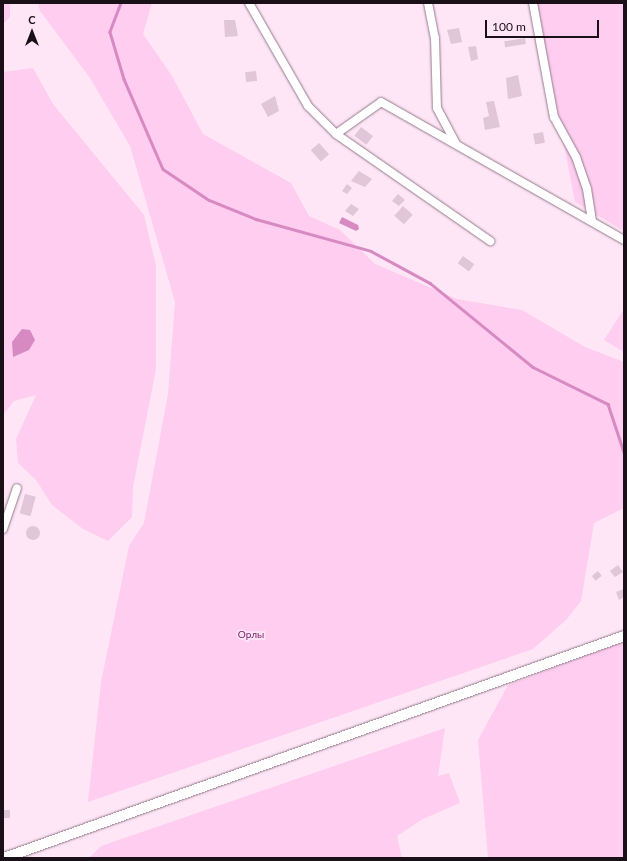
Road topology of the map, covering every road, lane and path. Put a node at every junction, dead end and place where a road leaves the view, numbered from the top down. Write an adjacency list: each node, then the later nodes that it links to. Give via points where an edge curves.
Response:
1 (249, 3): 4 (street, via 308,106)
2 (428, 3): 5 (street, via 435,38 437,108)
3 (533, 3): 6 (street, via 554,117 576,157 587,189)
4 (336, 134): 5 (street, via 381,102); 8 (street)
5 (456, 143): 6 (street)
6 (592, 221): 7 (street)
7 (624, 240)
8 (490, 241)
9 (18, 488): 10 (street)
10 (3, 529)
11 (624, 636): 12 (main road)
12 (4, 858)

